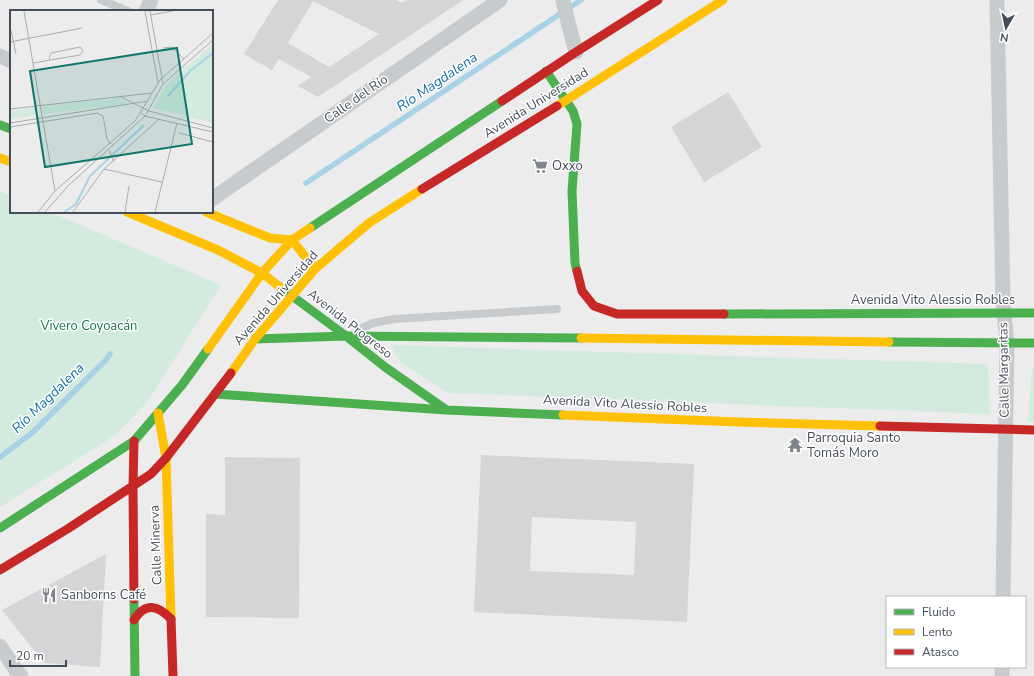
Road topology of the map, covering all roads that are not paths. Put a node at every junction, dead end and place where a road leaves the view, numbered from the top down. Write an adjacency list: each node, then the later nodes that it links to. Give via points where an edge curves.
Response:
1 (101, 0): 8 (lane)
2 (150, 0): 9 (street)
3 (500, 0): 19 (street, Calle del Río)
4 (563, 0): 10 (street)
5 (658, 0): 10 (main road, Avenida Universidad)
6 (723, 0): 14 (main road, Avenida Universidad)
7 (997, 0): 27 (street, Calle Margaritas)
8 (126, 10)
9 (146, 10)
10 (576, 52): 13 (main road, Avenida Universidad)
11 (0, 56): 12 (street)
12 (10, 61)
13 (546, 71): 14 (main road); 22 (main road, Avenida Universidad)
14 (566, 100): 23 (main road, Avenida Universidad, via 369,223); 27 (main road, Avenida Vito Alessio Robles, via 577,124 572,191 575,263 582,291 594,306 617,314)
15 (0, 125): 16 (main road)
16 (10, 130)
17 (0, 158): 18 (main road)
18 (10, 162)
19 (213, 198)
20 (128, 213): 24 (main road, Avenida Progreso, via 218,250)
21 (208, 213): 22 (main road, via 270,238)
22 (292, 240): 23 (main road, Avenida Progreso); 24 (main road, Avenida Universidad)
23 (315, 269): 25 (main road, Avenida Universidad)
24 (262, 273): 25 (main road, Avenida Progreso); 35 (main road, Avenida Universidad, via 182,385)
25 (292, 296): 29 (main road, Avenida Progreso); 30 (main road, Avenida Universidad)
26 (557, 309): 29 (lane, via 394,319 373,322)
27 (1003, 313): 28 (main road, Avenida Vito Alessio Robles); 31 (street, Calle Margaritas)
28 (1034, 313)
29 (346, 336): 30 (main road); 31 (main road); 34 (main road, Avenida Progreso)
30 (255, 338): 33 (main road, Avenida Universidad)
31 (1006, 343): 32 (main road); 36 (street, Calle Margaritas)
32 (1034, 343)
33 (215, 394): 34 (main road, Avenida Vito Alessio Robles); 39 (main road, Avenida Universidad)
34 (446, 410): 36 (main road, Avenida Vito Alessio Robles, via 746,423)
35 (158, 413): 38 (main road, Avenida Universidad); 39 (main road, Calle Minerva)
36 (1005, 430): 37 (main road, Avenida Vito Alessio Robles); 43 (street, Calle Margaritas)
37 (1034, 430)
38 (134, 441): 40 (main road, Calle Minerva); 41 (main road, Avenida Universidad)
39 (166, 458): 40 (main road, Avenida Universidad, via 151,474); 44 (main road, Calle Minerva)
40 (133, 487): 42 (main road, Avenida Universidad); 45 (main road, Calle Minerva)
41 (0, 528)
42 (0, 570)
43 (1003, 596)
44 (171, 619): 45 (main road, via 153,606 140,611); 49 (main road, Calle Minerva)
45 (134, 620): 48 (main road, Calle Minerva)
46 (0, 646): 47 (street)
47 (21, 676)
48 (135, 676)
49 (172, 676)

